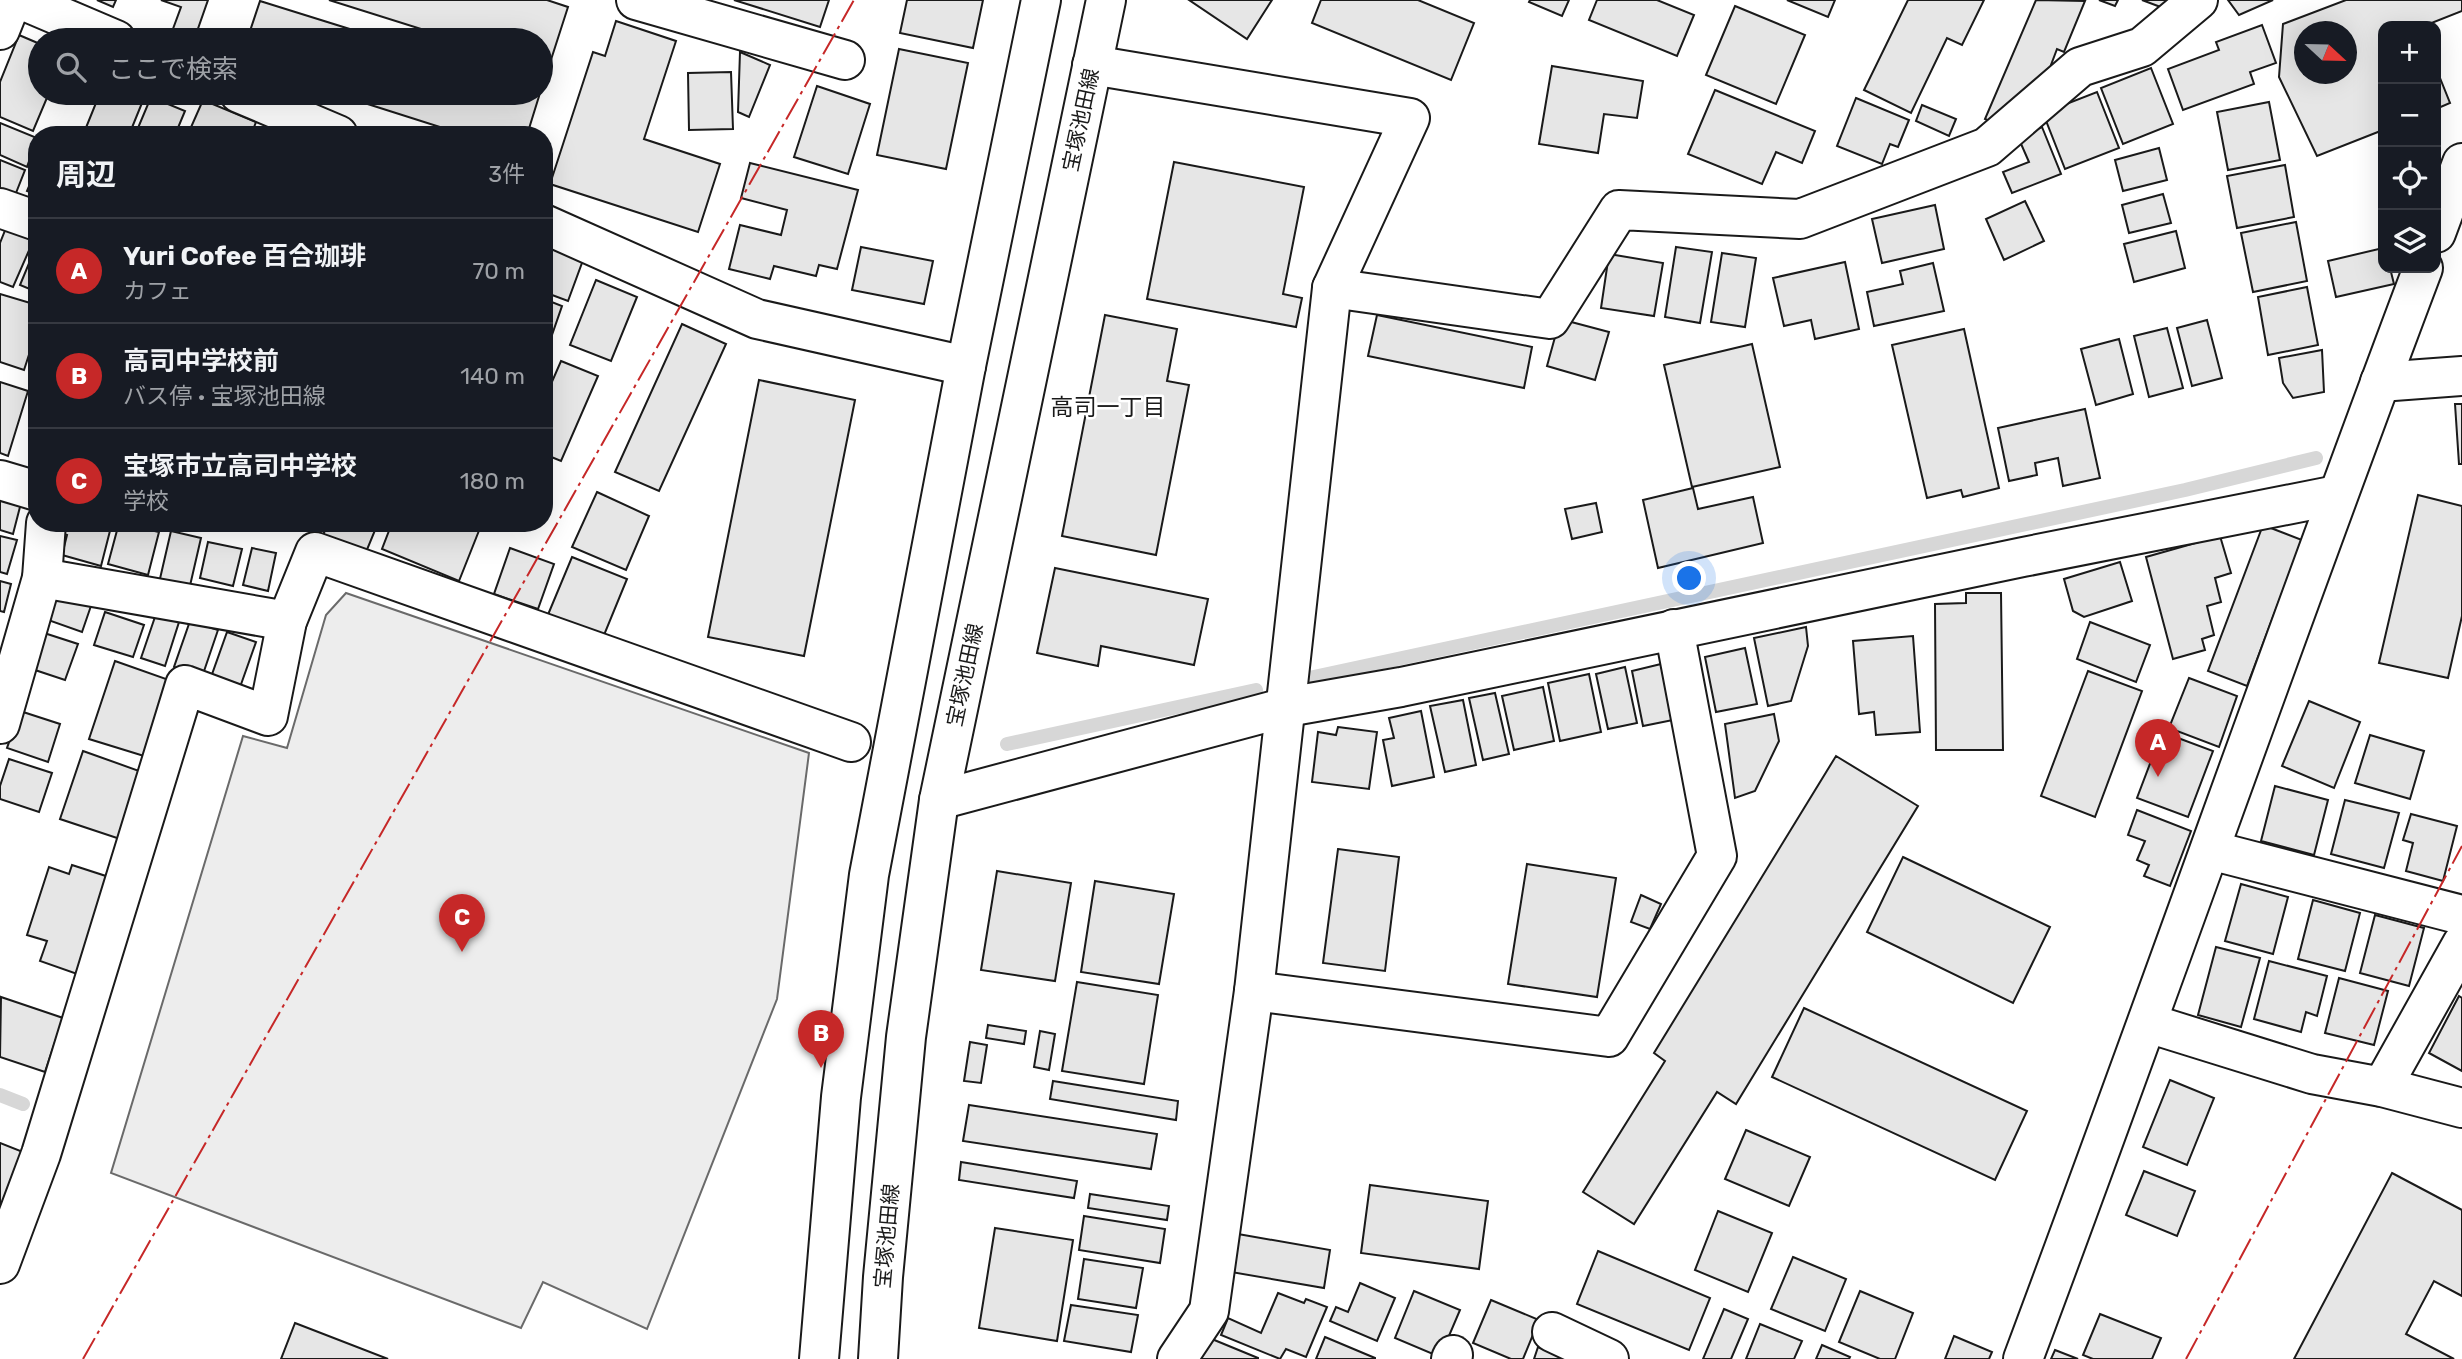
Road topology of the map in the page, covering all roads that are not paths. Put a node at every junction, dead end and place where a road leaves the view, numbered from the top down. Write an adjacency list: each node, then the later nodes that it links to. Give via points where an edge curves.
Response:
1 (12, 0): 8 (street)
2 (22, 0): 7 (street)
3 (636, 0): 9 (street)
4 (1041, 0): 20 (street)
5 (1106, 0): 10 (street, 宝塚池田線)
6 (2198, 0): 19 (street, via 2142,47 2080,67 1987,147 1800,219 1619,211 1550,319)
7 (88, 28)
8 (0, 30)
9 (845, 60)
10 (1092, 65): 19 (street, via 1410,118); 33 (street, 宝塚池田線)
11 (257, 105): 12 (street)
12 (285, 124)
13 (2462, 163): 16 (street)
14 (0, 208): 15 (street)
15 (28, 218)
16 (2441, 220)
17 (553, 228): 20 (street, via 757,319)
18 (2421, 273): 22 (street)
19 (1332, 288): 30 (street)
20 (966, 366): 43 (street, via 869,875 841,1097)
21 (2462, 376): 22 (street)
22 (2380, 382): 25 (street)
23 (0, 480): 24 (street)
24 (28, 488)
25 (2337, 495): 29 (street); 34 (street)
26 (45, 532): 27 (street)
27 (42, 578): 28 (street); 31 (street)
28 (287, 621): 32 (street, via 315,552); 41 (street, via 268,716 185,685 41,1154)
29 (1674, 629): 30 (street); 37 (street, via 1717,856 1609,1037)
30 (1286, 707): 33 (street); 37 (street)
31 (0, 724)
32 (851, 742)
33 (939, 800): 44 (street, 宝塚池田線, via 906,1037)
34 (2210, 850): 35 (street); 38 (street)
35 (2462, 915)
36 (2462, 944): 39 (street)
37 (1254, 990): 45 (street, via 1209,1311)
38 (2148, 1023): 39 (street, via 2312,1074); 47 (street)
39 (2382, 1087): 40 (street)
40 (2462, 1108)
41 (0, 1264)
42 (1552, 1332): 46 (street)
43 (819, 1359)
44 (878, 1359)
45 (1177, 1359)
46 (1609, 1359)
47 (2023, 1359)

